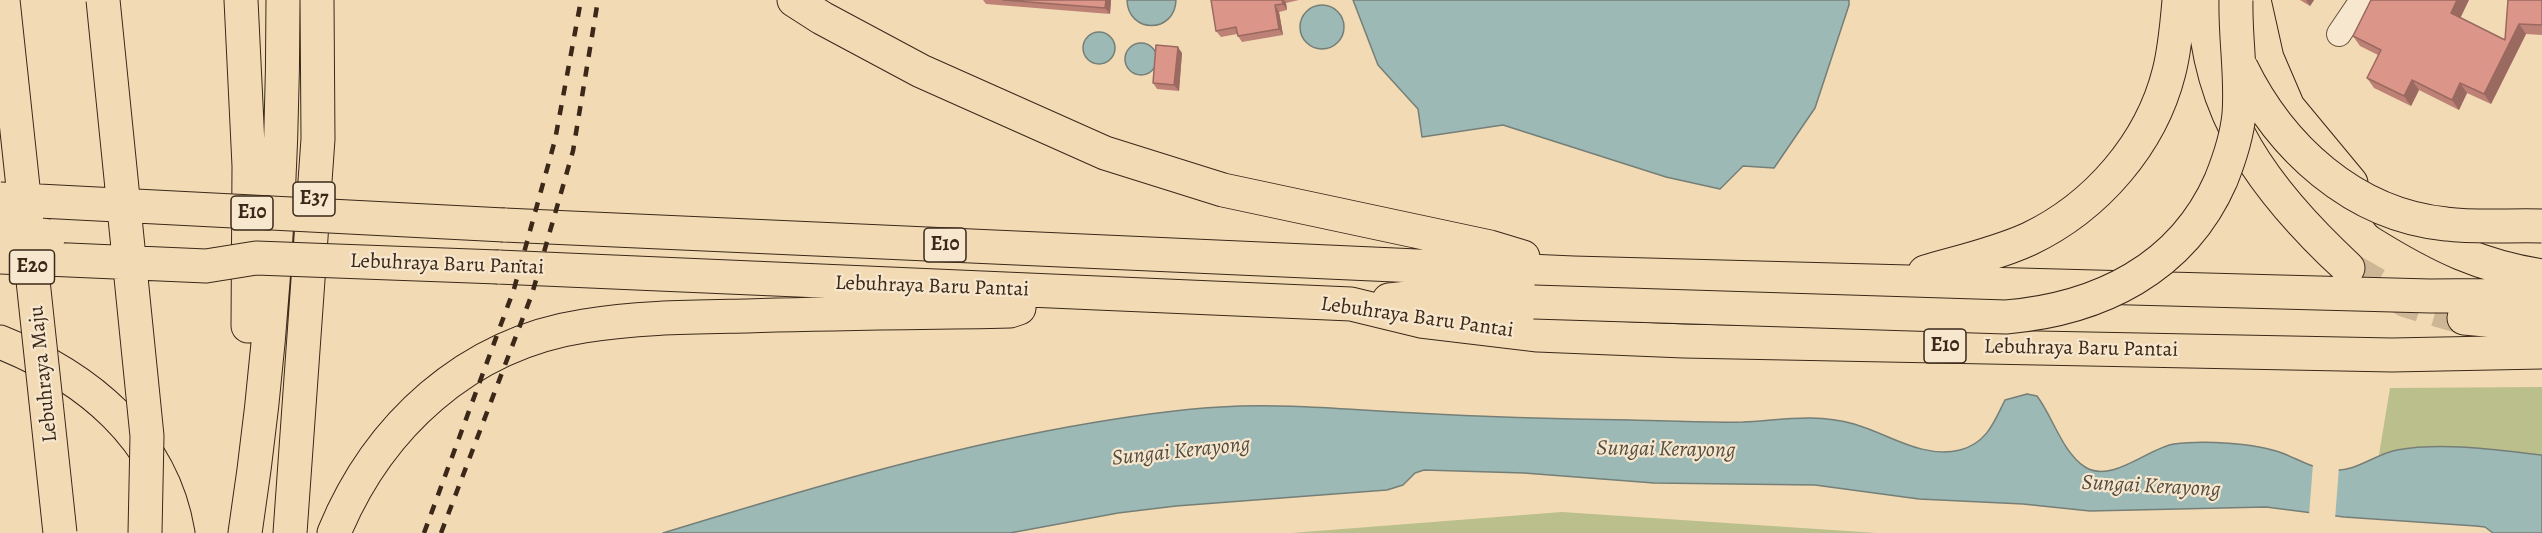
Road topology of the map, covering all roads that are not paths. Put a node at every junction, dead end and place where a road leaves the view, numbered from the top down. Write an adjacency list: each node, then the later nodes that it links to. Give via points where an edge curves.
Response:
1 (3, 0): 33 (highway, Lebuhraya Maju / E20, bridge)
2 (103, 0): 34 (highway, bridge, via 147,436)
3 (242, 0): 29 (highway, via 249,166)
4 (283, 0): 14 (highway, E37)
5 (317, 0): 32 (highway, E37, via 318,139)
6 (794, 0): 21 (highway, via 921,71 1105,153 1223,190 1490,247)
7 (2179, 0): 23 (highway, via 2168,74 2158,104 2125,163 2104,184 2054,225 2028,239)
8 (2204, 0): 20 (highway, via 2211,60 2243,146 2287,208)
9 (2220, 0): 16 (highway, bridge, via 2227,40 2253,93 2283,134 2320,171 2381,206 2425,221 2447,225)
10 (2236, 0): 26 (highway, bridge, via 2239,116 2228,163 2209,208 2178,246 2142,275 2091,300 2038,314 2006,317 1408,298)
11 (2254, 0): 22 (highway, via 2267,58 2288,107 2348,180 2384,212 2464,257 2508,271)
12 (2362, 0): 13 (lane)
13 (2340, 34)
14 (280, 135): 29 (highway); 37 (highway, E37, via 269,349)
15 (0, 199): 21 (highway, E10, bridge)
16 (2542, 226)
17 (0, 230): 19 (highway, bridge, via 208,244)
18 (0, 257): 19 (highway, bridge, via 206,266)
19 (256, 258): 24 (highway, Lebuhraya Baru Pantai / E10, bridge)
20 (2348, 268)
21 (1573, 273): 23 (highway, E10)
22 (2542, 276)
23 (1897, 280): 25 (highway, E10, via 2430,296)
24 (1076, 292): 26 (highway, Lebuhraya Baru Pantai / E10); 40 (highway, via 1010,311 646,319 583,326 538,337 491,356 454,377 419,404 365,469)
25 (2542, 295)
26 (1351, 304): 31 (highway, Lebuhraya Baru Pantai / E10, via 1421,321 1538,335 1650,340 2392,355)
27 (2464, 318): 28 (highway)
28 (2542, 325)
29 (248, 326): 36 (highway, via 235,472)
30 (0, 342): 35 (highway, via 33,355 84,385 116,413 137,438 173,504)
31 (2542, 352)
32 (302, 397): 38 (highway, E37); 39 (highway, E37)
33 (60, 533)
34 (145, 533)
35 (178, 533)
36 (224, 533)
37 (244, 533)
38 (290, 533)
39 (298, 533)
40 (334, 533)

